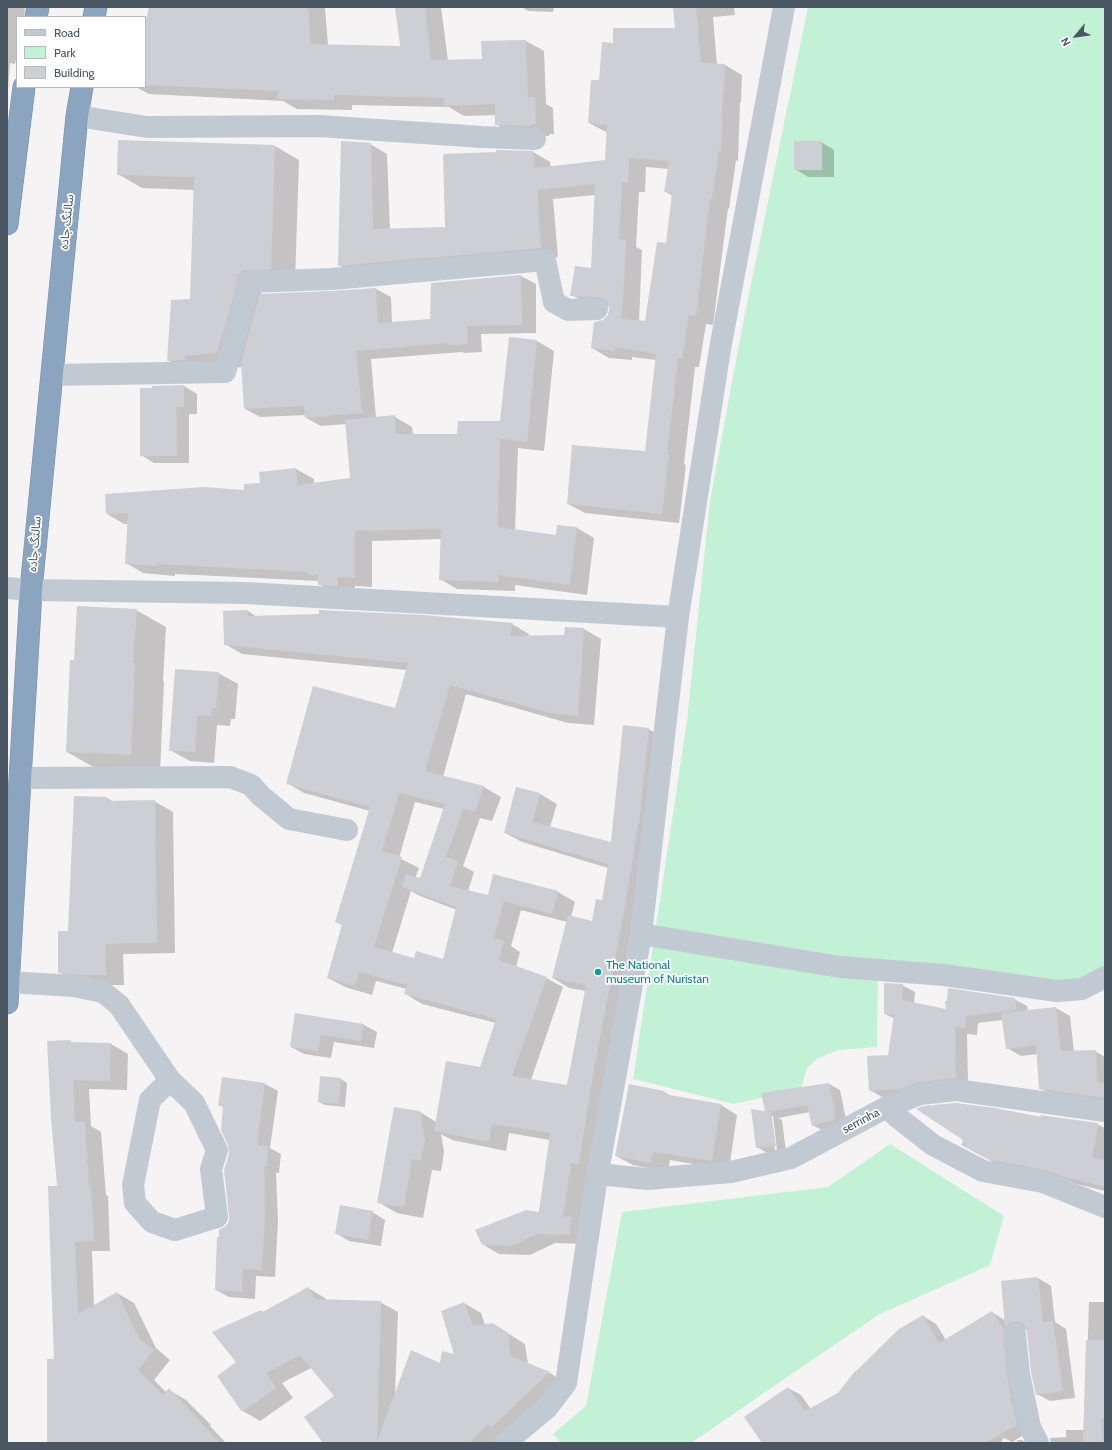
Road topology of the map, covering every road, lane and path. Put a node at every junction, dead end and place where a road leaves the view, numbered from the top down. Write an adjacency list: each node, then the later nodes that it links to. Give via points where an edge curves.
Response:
1 (784, 7): 11 (street, via 720,349)
2 (24, 88): 6 (highway)
3 (82, 88): 4 (highway, سالنگ جاده)
4 (77, 116): 5 (street, via 147,127 320,126); 8 (highway, سالنگ جاده)
5 (535, 140)
6 (7, 224)
7 (597, 309): 8 (street, via 568,310 554,302 545,260 332,279 248,282 225,372)
8 (52, 375): 10 (highway, سالنگ جاده)
9 (7, 588): 10 (street)
10 (31, 590): 11 (street, via 245,593); 12 (highway, سالنگ جاده)
11 (678, 617): 14 (street)
12 (20, 778): 13 (street, via 230,777 251,785 289,819); 16 (highway, سالنگ جاده)
13 (347, 830)
14 (641, 934): 15 (street, via 840,967 944,975 1057,990 1082,988); 20 (street)
15 (1105, 977)
16 (7, 992): 17 (street, via 74,986 103,992 119,1005)
17 (170, 1080): 17 (street, via 194,1103 217,1150 211,1169 217,1217 175,1230 152,1222 135,1203 134,1185 150,1100)
18 (887, 1107): 19 (street, via 920,1094 956,1090); 20 (street, serrinha, via 791,1158 731,1172 648,1180); 21 (street, serrinha, via 933,1145 983,1171 1042,1182)
19 (1105, 1111)
20 (598, 1174): 23 (street, via 566,1383 547,1408)
21 (1105, 1207)
22 (1015, 1334): 24 (street, via 1019,1374 1030,1427)
23 (505, 1443)
24 (1038, 1443)

